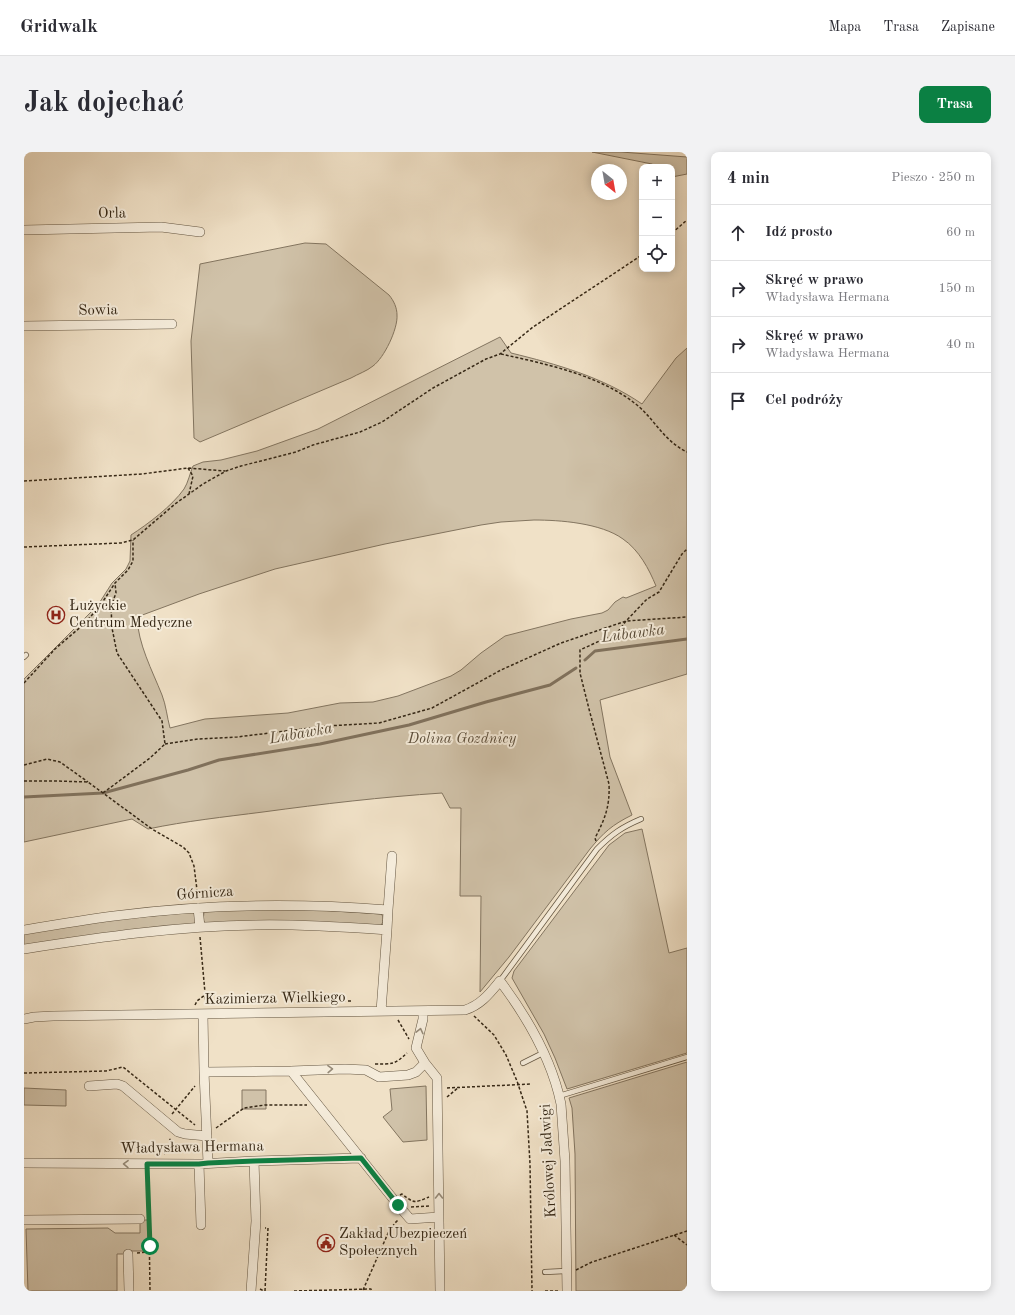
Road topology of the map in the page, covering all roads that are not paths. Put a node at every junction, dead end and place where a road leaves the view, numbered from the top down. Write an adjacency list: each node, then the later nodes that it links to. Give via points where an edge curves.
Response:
1 (24, 230): 2 (street, Orla, via 161,227)
2 (200, 232)
3 (172, 324): 4 (street, Sowia)
4 (24, 326)
5 (641, 819): 13 (lane, via 611,835 597,849)
6 (392, 856): 8 (street)
7 (198, 908): 8 (street, Górnicza, via 282,906); 9 (street); 10 (street, Górnicza, via 115,916)
8 (388, 910): 11 (street)
9 (200, 927): 11 (street, via 327,926); 12 (street, via 81,940)
10 (24, 930)
11 (387, 930): 14 (street)
12 (24, 950)
13 (500, 982): 15 (street, Kazimierza Wielkiego, via 474,1007); 18 (street, Królowej Jadwigi, via 525,1019)
14 (381, 1011): 15 (street, Kazimierza Wielkiego); 16 (street, Kazimierza Wielkiego)
15 (423, 1011): 20 (street, one-way to 15, via 416,1048)
16 (203, 1014): 17 (street, Kazimierza Wielkiego, via 53,1016); 23 (street)
17 (24, 1019)
18 (543, 1053): 21 (lane); 25 (street, Królowej Jadwigi, via 553,1074)
19 (687, 1057): 25 (lane)
20 (425, 1063): 22 (street, one-way to 20, via 366,1070 379,1077 408,1075 416,1072); 31 (street, one-way to 20, via 438,1078)
21 (523, 1063)
22 (291, 1071): 23 (street); 27 (street)
23 (204, 1072): 26 (street)
24 (89, 1086): 26 (street, via 123,1086 178,1132)
25 (559, 1096): 36 (street, Królowej Jadwigi, via 563,1123)
26 (207, 1134): 30 (street)
27 (361, 1158): 28 (street, Władysława Hermana); 31 (street, via 410,1219)
28 (254, 1161): 30 (street, Władysława Hermana); 39 (street, via 256,1220)
29 (24, 1163): 30 (street, Władysława Hermana, one-way to 29)
30 (204, 1163): 34 (street)
31 (439, 1218): 40 (street)
32 (140, 1219): 33 (street)
33 (24, 1220)
34 (201, 1225)
35 (128, 1254): 38 (street)
36 (570, 1271): 37 (lane); 41 (street, Królowej Jadwigi)
37 (545, 1272)
38 (129, 1291)
39 (251, 1291)
40 (440, 1291)
41 (567, 1291)

